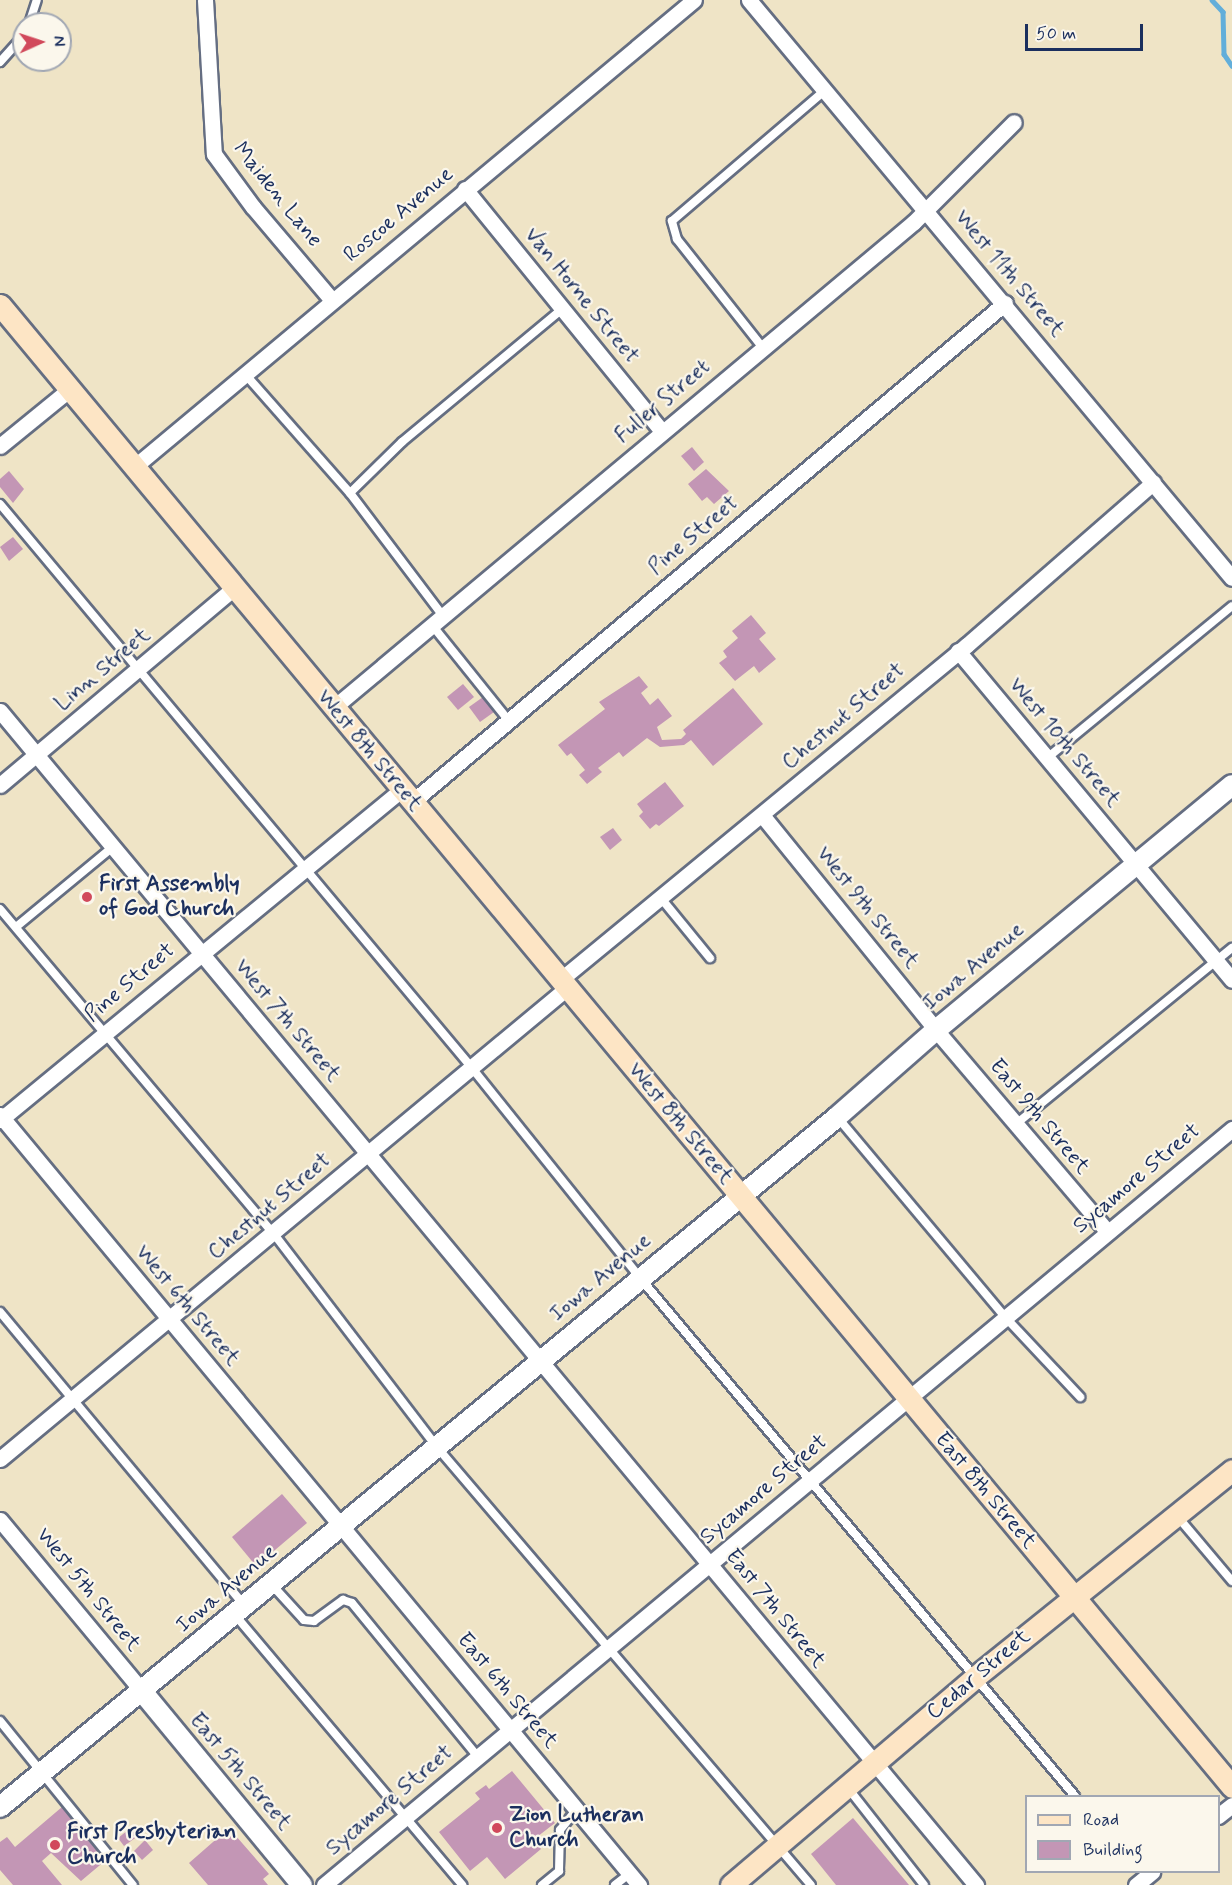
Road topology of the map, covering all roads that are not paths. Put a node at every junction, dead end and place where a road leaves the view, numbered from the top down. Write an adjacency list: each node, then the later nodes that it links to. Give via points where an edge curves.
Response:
1 (206, 0): 10 (street, Maiden Lane, via 214,154 253,207)
2 (694, 0): 8 (street, Roscoe Avenue)
3 (749, 0): 6 (street, West 11th Street)
4 (12, 48): 5 (lane)
5 (0, 62)
6 (824, 91): 9 (street, West 11th Street); 14 (lane, via 672,221 677,239)
7 (1014, 122): 9 (street, Fuller Street)
8 (465, 189): 10 (street, Roscoe Avenue); 13 (street, Van Horne Street)
9 (926, 210): 11 (street, West 11th Street); 14 (street, Fuller Street)
10 (333, 300): 15 (street, Roscoe Avenue)
11 (1005, 303): 20 (street, West 11th Street); 31 (street, Pine Street)
12 (0, 305): 16 (main road, West 8th Street)
13 (562, 309): 17 (street, Van Horne Street); 21 (lane, via 402,442)
14 (763, 348): 17 (street, Fuller Street)
15 (244, 373): 19 (street, Roscoe Avenue); 21 (lane)
16 (70, 389): 18 (street); 19 (main road, West 8th Street)
17 (662, 431): 26 (street, Fuller Street)
18 (0, 446)
19 (134, 467): 24 (main road, West 8th Street)
20 (1153, 483): 23 (street, West 11th Street); 27 (street, Chestnut Street)
21 (350, 493): 26 (lane)
22 (0, 504): 28 (lane)
23 (1232, 578)
24 (234, 588): 28 (street, Linn Street); 29 (main road, West 8th Street)
25 (1232, 606): 33 (lane)
26 (437, 620): 29 (street, Fuller Street); 31 (lane)
27 (958, 651): 33 (street, West 10th Street); 37 (street, Chestnut Street)
28 (137, 671): 32 (street, Linn Street); 40 (lane)
29 (333, 708): 36 (main road, West 8th Street)
30 (0, 711): 32 (street, West 7th Street)
31 (509, 721): 36 (street, Pine Street)
32 (36, 755): 34 (street, Linn Street); 38 (street, West 7th Street)
33 (1047, 758): 39 (street, West 10th Street)
34 (0, 785)
35 (1232, 785): 39 (street, Iowa Avenue)
36 (406, 796): 40 (street, Pine Street); 49 (main road, West 8th Street)
37 (762, 815): 41 (street, Chestnut Street); 50 (street, West 9th Street)
38 (114, 846): 43 (lane); 45 (street, West 7th Street)
39 (1135, 864): 47 (street, West 10th Street); 50 (street, Iowa Avenue)
40 (305, 868): 45 (street, Pine Street); 52 (lane)
41 (660, 897): 46 (lane); 49 (street, Chestnut Street)
42 (0, 909): 43 (lane)
43 (16, 927): 51 (lane)
44 (1232, 948): 47 (lane)
45 (201, 954): 51 (street, Pine Street); 57 (street, West 7th Street)
46 (710, 958)
47 (1216, 961): 48 (street, West 10th Street); 55 (lane)
48 (1232, 980)
49 (564, 984): 52 (street, Chestnut Street); 58 (main road, West 8th Street)
50 (936, 1030): 53 (street, Iowa Avenue); 55 (street, East 9th Street)
51 (105, 1034): 54 (street, Pine Street); 60 (lane)
52 (472, 1068): 57 (street, Chestnut Street); 61 (lane)
53 (837, 1117): 58 (street, Iowa Avenue); 63 (lane)
54 (1, 1118): 64 (street, West 6th Street)
55 (1016, 1124): 59 (street, East 9th Street)
56 (1232, 1129): 59 (street, Sycamore Street)
57 (367, 1154): 60 (street, Chestnut Street); 65 (street, West 7th Street)
58 (739, 1195): 61 (street, Iowa Avenue); 68 (main road, East 8th Street)
59 (1108, 1232): 63 (street, Sycamore Street)
60 (274, 1234): 64 (street, Chestnut Street); 69 (lane)
61 (640, 1278): 65 (street, Iowa Avenue); 72 (lane)
62 (0, 1312): 67 (lane)
63 (1005, 1317): 66 (lane); 68 (street, Sycamore Street)
64 (170, 1318): 67 (street, Chestnut Street); 75 (street, West 6th Street)
65 (540, 1360): 69 (street, Iowa Avenue); 76 (street, East 7th Street)
66 (1080, 1397)
67 (73, 1399): 70 (street, Chestnut Street); 80 (lane)
68 (909, 1400): 72 (street, Sycamore Street); 79 (main road, East 8th Street)
69 (436, 1446): 75 (street, Iowa Avenue); 81 (lane)
70 (0, 1459)
71 (1232, 1470): 73 (main road, Cedar Street)
72 (810, 1479): 76 (street, Sycamore Street); 82 (lane)
73 (1176, 1515): 77 (lane); 79 (main road, Cedar Street)
74 (0, 1520): 83 (street, West 5th Street)
75 (340, 1525): 78 (street, Iowa Avenue); 85 (street, East 6th Street)
76 (710, 1565): 81 (street, Sycamore Street); 87 (street, East 7th Street)
77 (1232, 1581)
78 (271, 1584): 80 (street, Iowa Avenue); 86 (lane, via 304,1620 314,1621 343,1600 352,1603)
79 (1074, 1598): 82 (main road, Cedar Street); 90 (main road, East 8th Street)
80 (240, 1610): 83 (street, Iowa Avenue); 96 (lane)
81 (608, 1649): 85 (street, Sycamore Street); 97 (lane)
82 (975, 1677): 87 (main road, Cedar Street); 91 (lane)
83 (141, 1690): 88 (street, Iowa Avenue); 100 (street, East 5th Street)
84 (0, 1721): 88 (lane)
85 (510, 1730): 86 (street, Sycamore Street); 94 (street, East 6th Street)
86 (478, 1757): 96 (street, Sycamore Street)
87 (874, 1764): 89 (main road, Cedar Street); 108 (street, East 7th Street)
88 (42, 1771): 93 (street, Iowa Avenue); 99 (lane)
89 (848, 1787): 97 (main road, Cedar Street); 107 (lane)
90 (1232, 1787)
91 (1074, 1795)
92 (1232, 1805): 95 (street)
93 (0, 1808)
94 (576, 1810): 98 (street, East 6th Street); 103 (lane, via 561,1830 560,1871)
95 (1220, 1814)
96 (406, 1819): 101 (street, Sycamore Street); 102 (lane)
97 (778, 1846): 105 (main road, Cedar Street); 106 (lane)
98 (634, 1879): 104 (lane)
99 (133, 1885)
100 (302, 1885)
101 (324, 1885)
102 (462, 1885)
103 (542, 1885)
104 (615, 1885)
105 (730, 1885)
106 (811, 1885)
107 (924, 1885)
108 (976, 1885)

